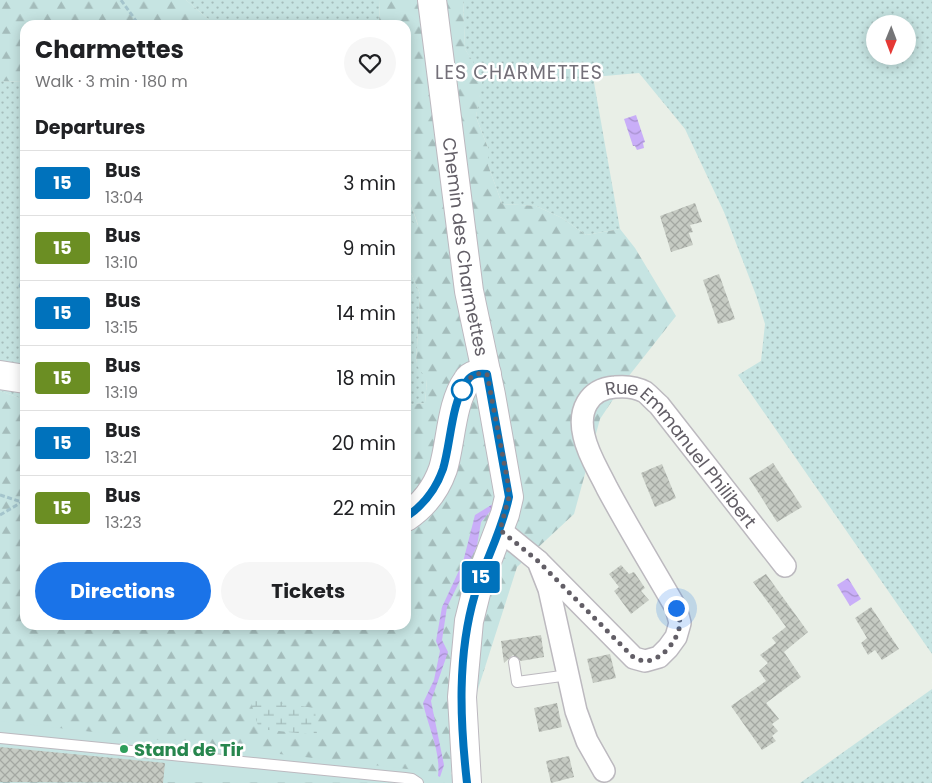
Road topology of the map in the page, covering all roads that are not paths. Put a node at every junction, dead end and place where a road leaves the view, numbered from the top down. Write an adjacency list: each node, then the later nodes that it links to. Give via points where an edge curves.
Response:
1 (432, 0): 2 (street, Chemin des Charmettes)
2 (481, 374): 5 (street, via 467,379 459,395 442,470 432,492); 6 (street, Chemin des Charmettes, via 508,483 509,497)
3 (0, 375): 4 (street)
4 (20, 378)
5 (411, 514)
6 (500, 530): 7 (street); 14 (street, Chemin des Charmettes, via 478,585 469,621 462,697)
7 (538, 561): 8 (street, Rue Emmanuel Philibert, via 634,658 645,661 659,657 676,637 680,623 676,608 618,508 589,453 584,435 582,418 585,404 593,393 606,387 620,386 644,392 659,405); 10 (street, via 549,589)
8 (785, 566)
9 (514, 662): 10 (lane, via 517,682)
10 (568, 675): 12 (street, via 587,741)
11 (0, 738): 13 (lane, via 405,778)
12 (604, 771)
13 (418, 783)
14 (467, 783)

